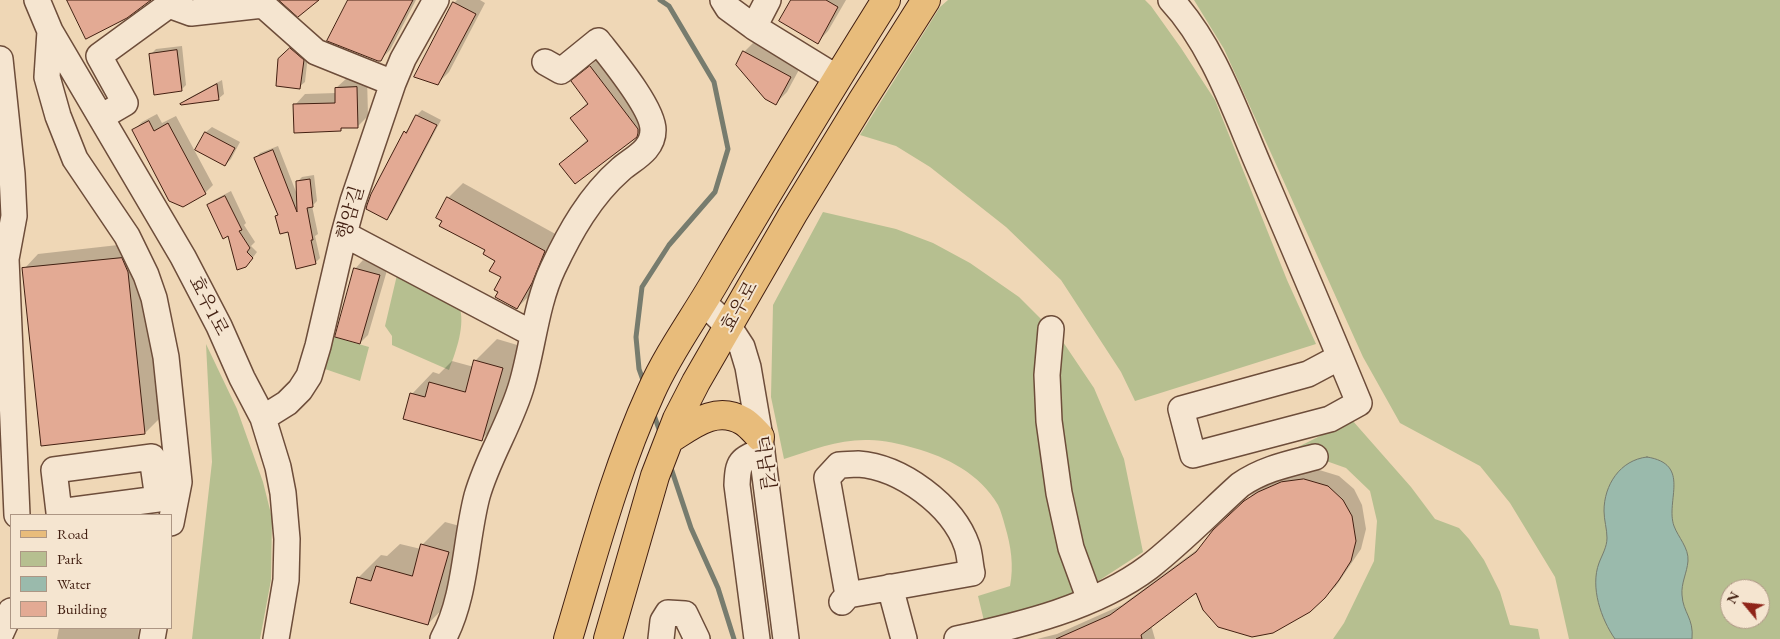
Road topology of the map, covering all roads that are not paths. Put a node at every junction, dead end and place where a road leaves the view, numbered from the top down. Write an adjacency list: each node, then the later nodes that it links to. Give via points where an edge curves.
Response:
1 (37, 0): 9 (street, 효우1로)
2 (436, 0): 13 (street, 행암길)
3 (723, 0): 8 (street, via 728,8)
4 (768, 0): 8 (street)
5 (886, 0): 12 (main road, 효우로)
6 (926, 0): 18 (main road, 효우로, via 842,133)
7 (1171, 0): 21 (street, via 1202,41 1227,93)
8 (754, 27): 12 (street)
9 (50, 31): 14 (street, 효우1로); 27 (street, via 48,77 58,116 75,159 127,236 154,298 166,357)
10 (0, 59): 16 (street, via 14,216)
11 (545, 62): 20 (street, via 560,71 598,41 634,90 653,130 651,142 644,151 620,170 574,225 548,278)
12 (837, 78): 17 (main road, 효우로)
13 (393, 83): 14 (street, via 316,52 263,5 191,13 169,4 99,56 126,103); 15 (street, 행암길)
14 (101, 117): 22 (street, 효우1로, via 183,257)
15 (344, 234): 20 (street); 22 (street, 행암길, via 309,376 287,403)
16 (3, 256): 26 (street)
17 (703, 302): 18 (street, 덕남길); 34 (main road, 효우로, via 651,391 627,450)
18 (729, 326): 23 (main road, 효우로, via 696,382); 24 (street, 덕남길, via 742,347 748,367)
19 (1051, 329): 29 (street, via 1047,384 1059,493 1071,548)
20 (533, 334): 33 (street, via 522,385 477,498 456,603)
21 (1340, 357): 21 (street, via 1359,403 1330,419 1193,455 1181,409 1308,374)
22 (263, 418): 32 (street, 효우1로, via 278,467 287,539 286,580)
23 (670, 439): 24 (main road, via 704,418 724,414 745,421); 35 (main road, 효우로, via 655,476)
24 (761, 444): 38 (street, via 742,460 738,467 737,485); 39 (street, 덕남길)
25 (1315, 456): 29 (street, via 1272,467 1252,476 1147,568)
26 (17, 514)
27 (170, 514)
28 (890, 587): 28 (street, via 845,599 827,478 839,465 859,464 889,472 915,485 939,503 967,546 972,573); 40 (street)
29 (1090, 600): 41 (street, via 1016,626)
30 (10, 613): 31 (street)
31 (0, 635)
32 (276, 639)
33 (443, 639)
34 (568, 639)
35 (608, 639)
36 (661, 639): 37 (street, via 663,621 668,613 685,614)
37 (697, 639)
38 (757, 639)
39 (786, 639)
40 (904, 639)
41 (957, 639)

